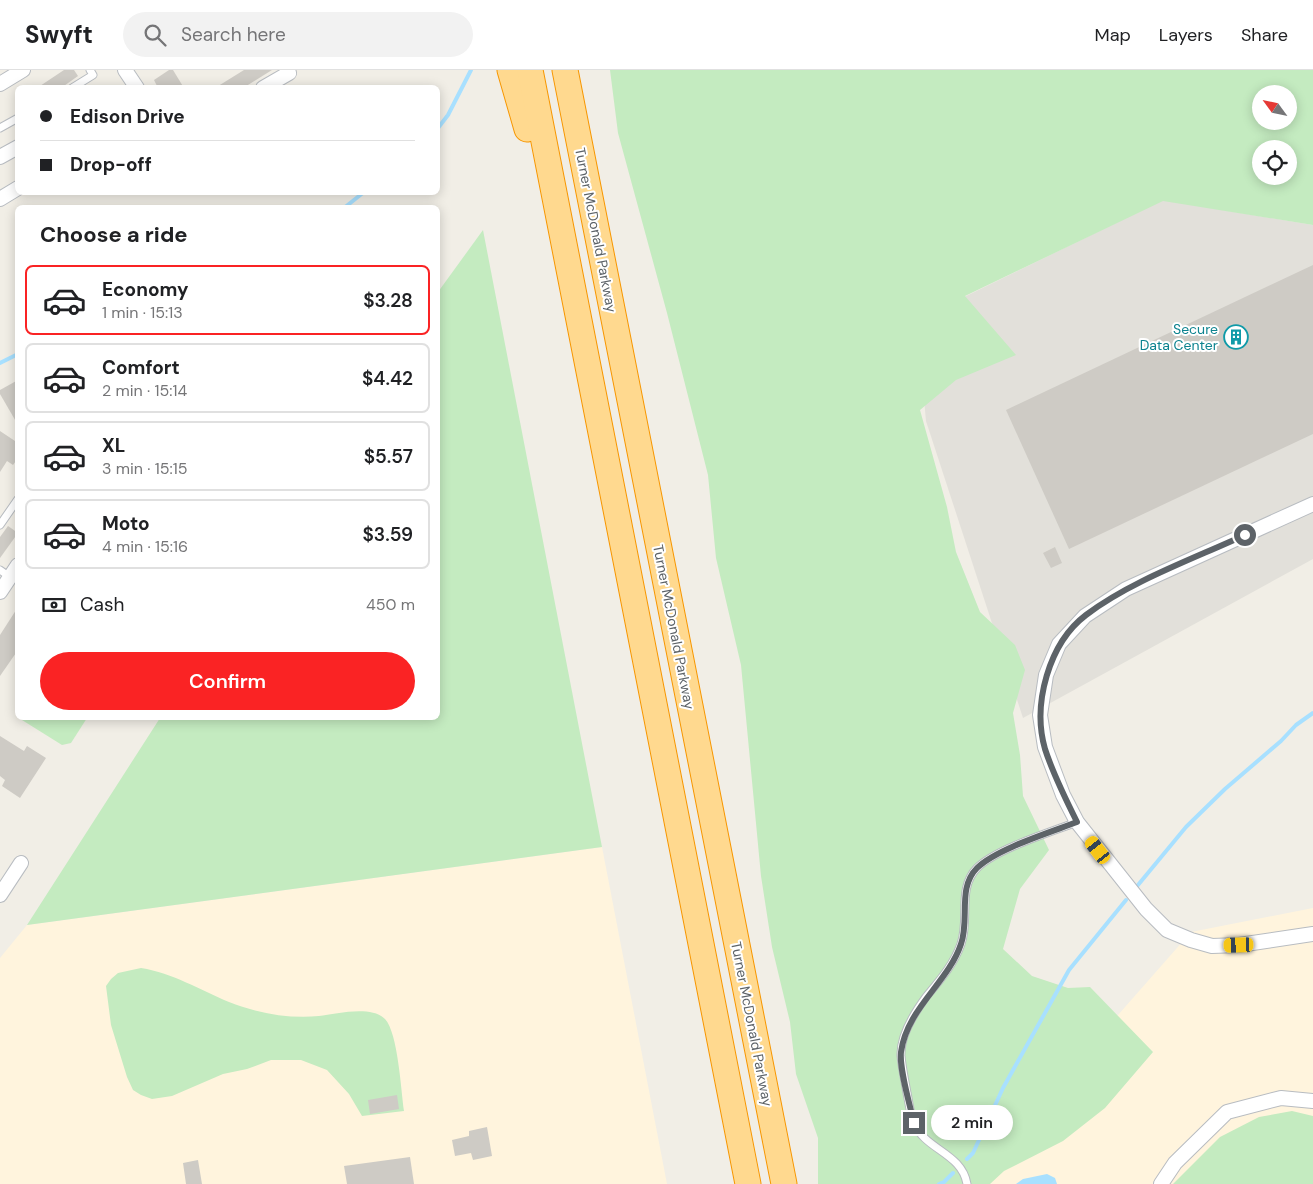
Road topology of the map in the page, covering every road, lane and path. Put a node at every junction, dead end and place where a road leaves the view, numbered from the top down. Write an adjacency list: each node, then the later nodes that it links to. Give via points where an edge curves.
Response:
1 (23, 70): 8 (street)
2 (90, 70): 9 (lane, via 93,75)
3 (125, 70): 10 (street)
4 (288, 70): 11 (street)
5 (510, 70): 18 (highway)
6 (530, 70): 18 (highway)
7 (565, 70): 31 (highway, Turner McDonald Parkway)
8 (0, 84)
9 (77, 85)
10 (135, 85)
11 (268, 85)
12 (15, 120): 13 (lane)
13 (0, 128)
14 (15, 149): 15 (street)
15 (0, 157)
16 (15, 190): 17 (street)
17 (0, 199)
18 (561, 231): 30 (highway)
19 (15, 503): 21 (lane)
20 (1313, 504): 24 (street, via 1126,590 1084,616 1059,644 1046,675 1040,715 1045,748)
21 (0, 525)
22 (5, 574): 23 (street)
23 (0, 592)
24 (1077, 822): 28 (street, via 1146,909 1167,930 1212,946); 32 (lane, via 992,857 977,868 968,880 966,921 955,959 926,998 905,1035 901,1054 914,1123 922,1136 958,1163)
25 (21, 863): 26 (street)
26 (4, 880): 27 (street)
27 (0, 895)
28 (1313, 934)
29 (1313, 1101): 33 (street, via 1281,1098 1227,1112 1175,1163)
30 (748, 1184)
31 (784, 1184)
32 (966, 1184)
33 (1161, 1184)

